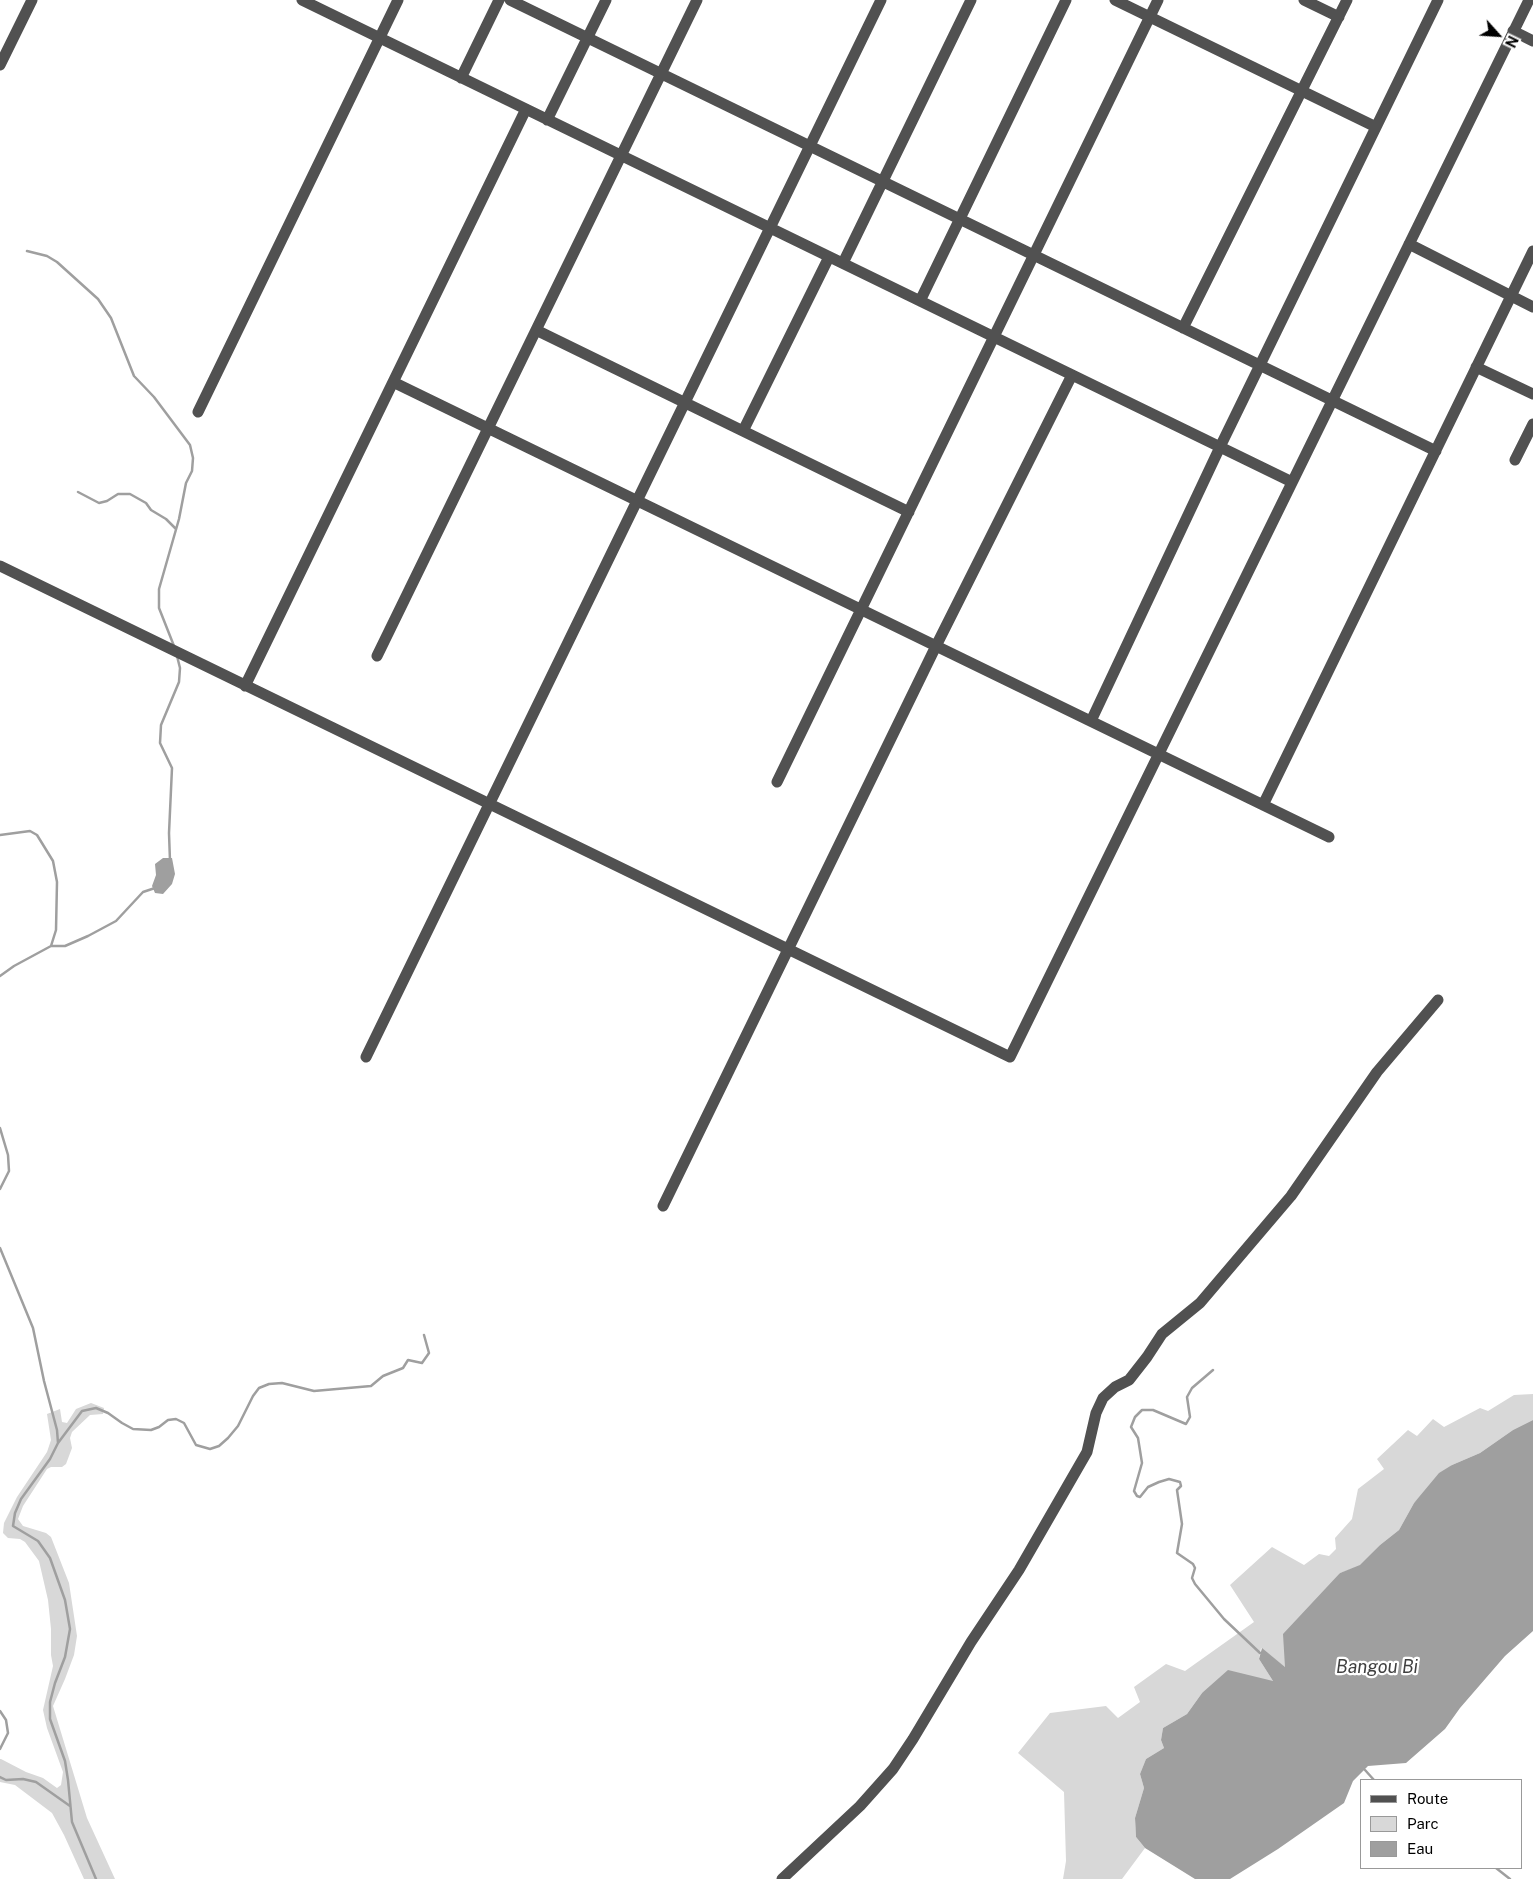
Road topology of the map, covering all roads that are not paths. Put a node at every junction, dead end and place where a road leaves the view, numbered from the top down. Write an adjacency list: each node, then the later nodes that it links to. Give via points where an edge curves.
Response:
1 (32, 0): 23 (street)
2 (398, 0): 20 (street)
3 (499, 0): 25 (street)
4 (510, 0): 21 (street)
5 (606, 0): 21 (street)
6 (697, 0): 24 (street)
7 (881, 0): 30 (street)
8 (971, 0): 32 (street)
9 (1066, 0): 33 (street)
10 (1115, 0): 17 (street)
11 (1158, 0): 17 (street)
12 (1304, 0): 18 (street)
13 (1347, 0): 18 (street)
14 (1438, 0): 29 (street)
15 (1529, 0): 19 (street)
16 (306, 1): 20 (street)
17 (1150, 17): 26 (street); 37 (street)
18 (1339, 17): 26 (street)
19 (1513, 31): 22 (street); 35 (street)
20 (380, 38): 25 (street); 53 (street)
21 (587, 38): 24 (street); 28 (street)
22 (1533, 41)
23 (0, 65)
24 (661, 74): 30 (street); 31 (street)
25 (461, 78): 27 (street)
26 (1302, 92): 29 (street); 43 (street)
27 (526, 109): 28 (street); 49 (street)
28 (548, 120): 31 (street)
29 (1376, 127): 46 (street)
30 (810, 146): 32 (street); 34 (street)
31 (621, 156): 34 (street); 44 (street)
32 (882, 182): 33 (street); 39 (street)
33 (960, 219): 37 (street); 41 (street)
34 (770, 228): 38 (street); 52 (street)
35 (1409, 244): 40 (street); 51 (street)
36 (1533, 251): 40 (street)
37 (1034, 255): 43 (street); 45 (street)
38 (828, 257): 39 (street); 56 (street)
39 (843, 264): 41 (street)
40 (1511, 296): 42 (street); 47 (street)
41 (920, 301): 45 (street)
42 (1533, 307)
43 (1183, 328): 46 (street)
44 (536, 330): 52 (street); 55 (street)
45 (994, 337): 48 (street); 62 (street)
46 (1260, 365): 51 (street); 57 (street)
47 (1476, 367): 50 (street); 58 (street)
48 (1072, 375): 57 (street); 65 (street)
49 (394, 382): 55 (street); 67 (street)
50 (1533, 394)
51 (1332, 400): 58 (street); 60 (street)
52 (685, 403): 56 (street); 61 (street)
53 (198, 412)
54 (1533, 424): 59 (street)
55 (488, 428): 61 (street); 66 (street)
56 (743, 432): 62 (street)
57 (1220, 447): 60 (street); 68 (street)
58 (1436, 451): 72 (street)
59 (1515, 460)
60 (1292, 482): 69 (street)
61 (637, 500): 64 (street); 71 (street)
62 (909, 512): 64 (street)
63 (0, 566): 67 (street)
64 (861, 610): 65 (street); 70 (street)
65 (936, 646): 68 (street); 74 (street)
66 (377, 656)
67 (245, 686): 71 (street)
68 (1090, 721): 69 (street)
69 (1159, 754): 72 (street); 74 (street, via 1010,1057)
70 (777, 782)
71 (489, 805): 74 (street); 76 (street)
72 (1263, 805): 73 (street)
73 (1329, 837)
74 (788, 950): 77 (street)
75 (1438, 1000): 78 (street, via 1376,1072 1291,1196 1200,1303 1162,1334 1129,1380 1103,1398 1087,1452 1019,1570 893,1769 860,1806)
76 (366, 1057)
77 (663, 1206)
78 (782, 1879)

